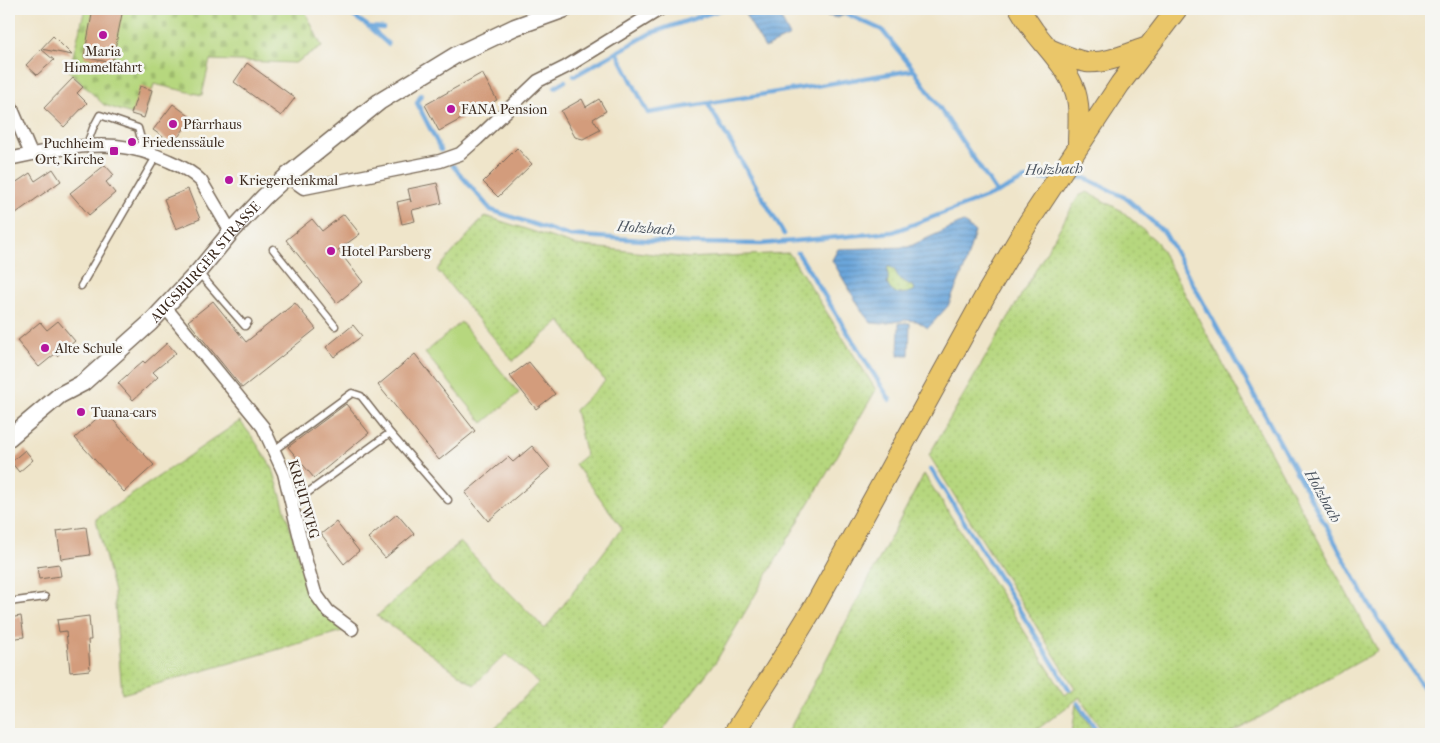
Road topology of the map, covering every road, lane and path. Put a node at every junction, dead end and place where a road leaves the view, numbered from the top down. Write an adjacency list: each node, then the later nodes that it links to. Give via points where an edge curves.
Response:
1 (564, 9): 14 (street, AUGSBURGER STRASSE, via 515,27 448,59 379,102)
2 (660, 9): 14 (street, via 566,67 538,80 460,154 440,161 304,188)
3 (1020, 9): 6 (main road)
4 (1178, 9): 5 (main road)
5 (1148, 47): 6 (main road, via 1106,60 1087,62); 10 (main road)
6 (1049, 49): 10 (main road, via 1074,88 1078,108)
7 (9, 102): 11 (street)
8 (86, 147): 9 (street, via 115,146); 9 (lane, via 100,114 138,128); 11 (street)
9 (140, 150): 12 (street)
10 (1074, 152): 30 (main road, via 985,296 815,605)
11 (31, 154): 13 (street)
12 (157, 156): 15 (street, via 186,168 201,181); 18 (lane)
13 (9, 159)
14 (287, 176): 15 (street, AUGSBURGER STRASSE)
15 (231, 232): 17 (street, AUGSBURGER STRASSE)
16 (273, 249): 21 (lane, via 296,283)
17 (198, 272): 19 (street, AUGSBURGER STRASSE); 20 (lane, via 221,293 245,326)
18 (81, 286)
19 (165, 307): 23 (street, AUGSBURGER STRASSE, via 83,383 60,395); 24 (street, KREUTWEG, via 263,427)
20 (248, 322)
21 (335, 326)
22 (390, 433): 24 (lane, via 360,396 352,393); 25 (lane); 26 (lane)
23 (9, 438)
24 (274, 450): 26 (street, KREUTWEG)
25 (448, 500)
26 (292, 504): 29 (street, KREUTWEG, via 315,592 328,611)
27 (45, 597): 28 (lane)
28 (9, 602)
29 (352, 628)
30 (734, 734)

